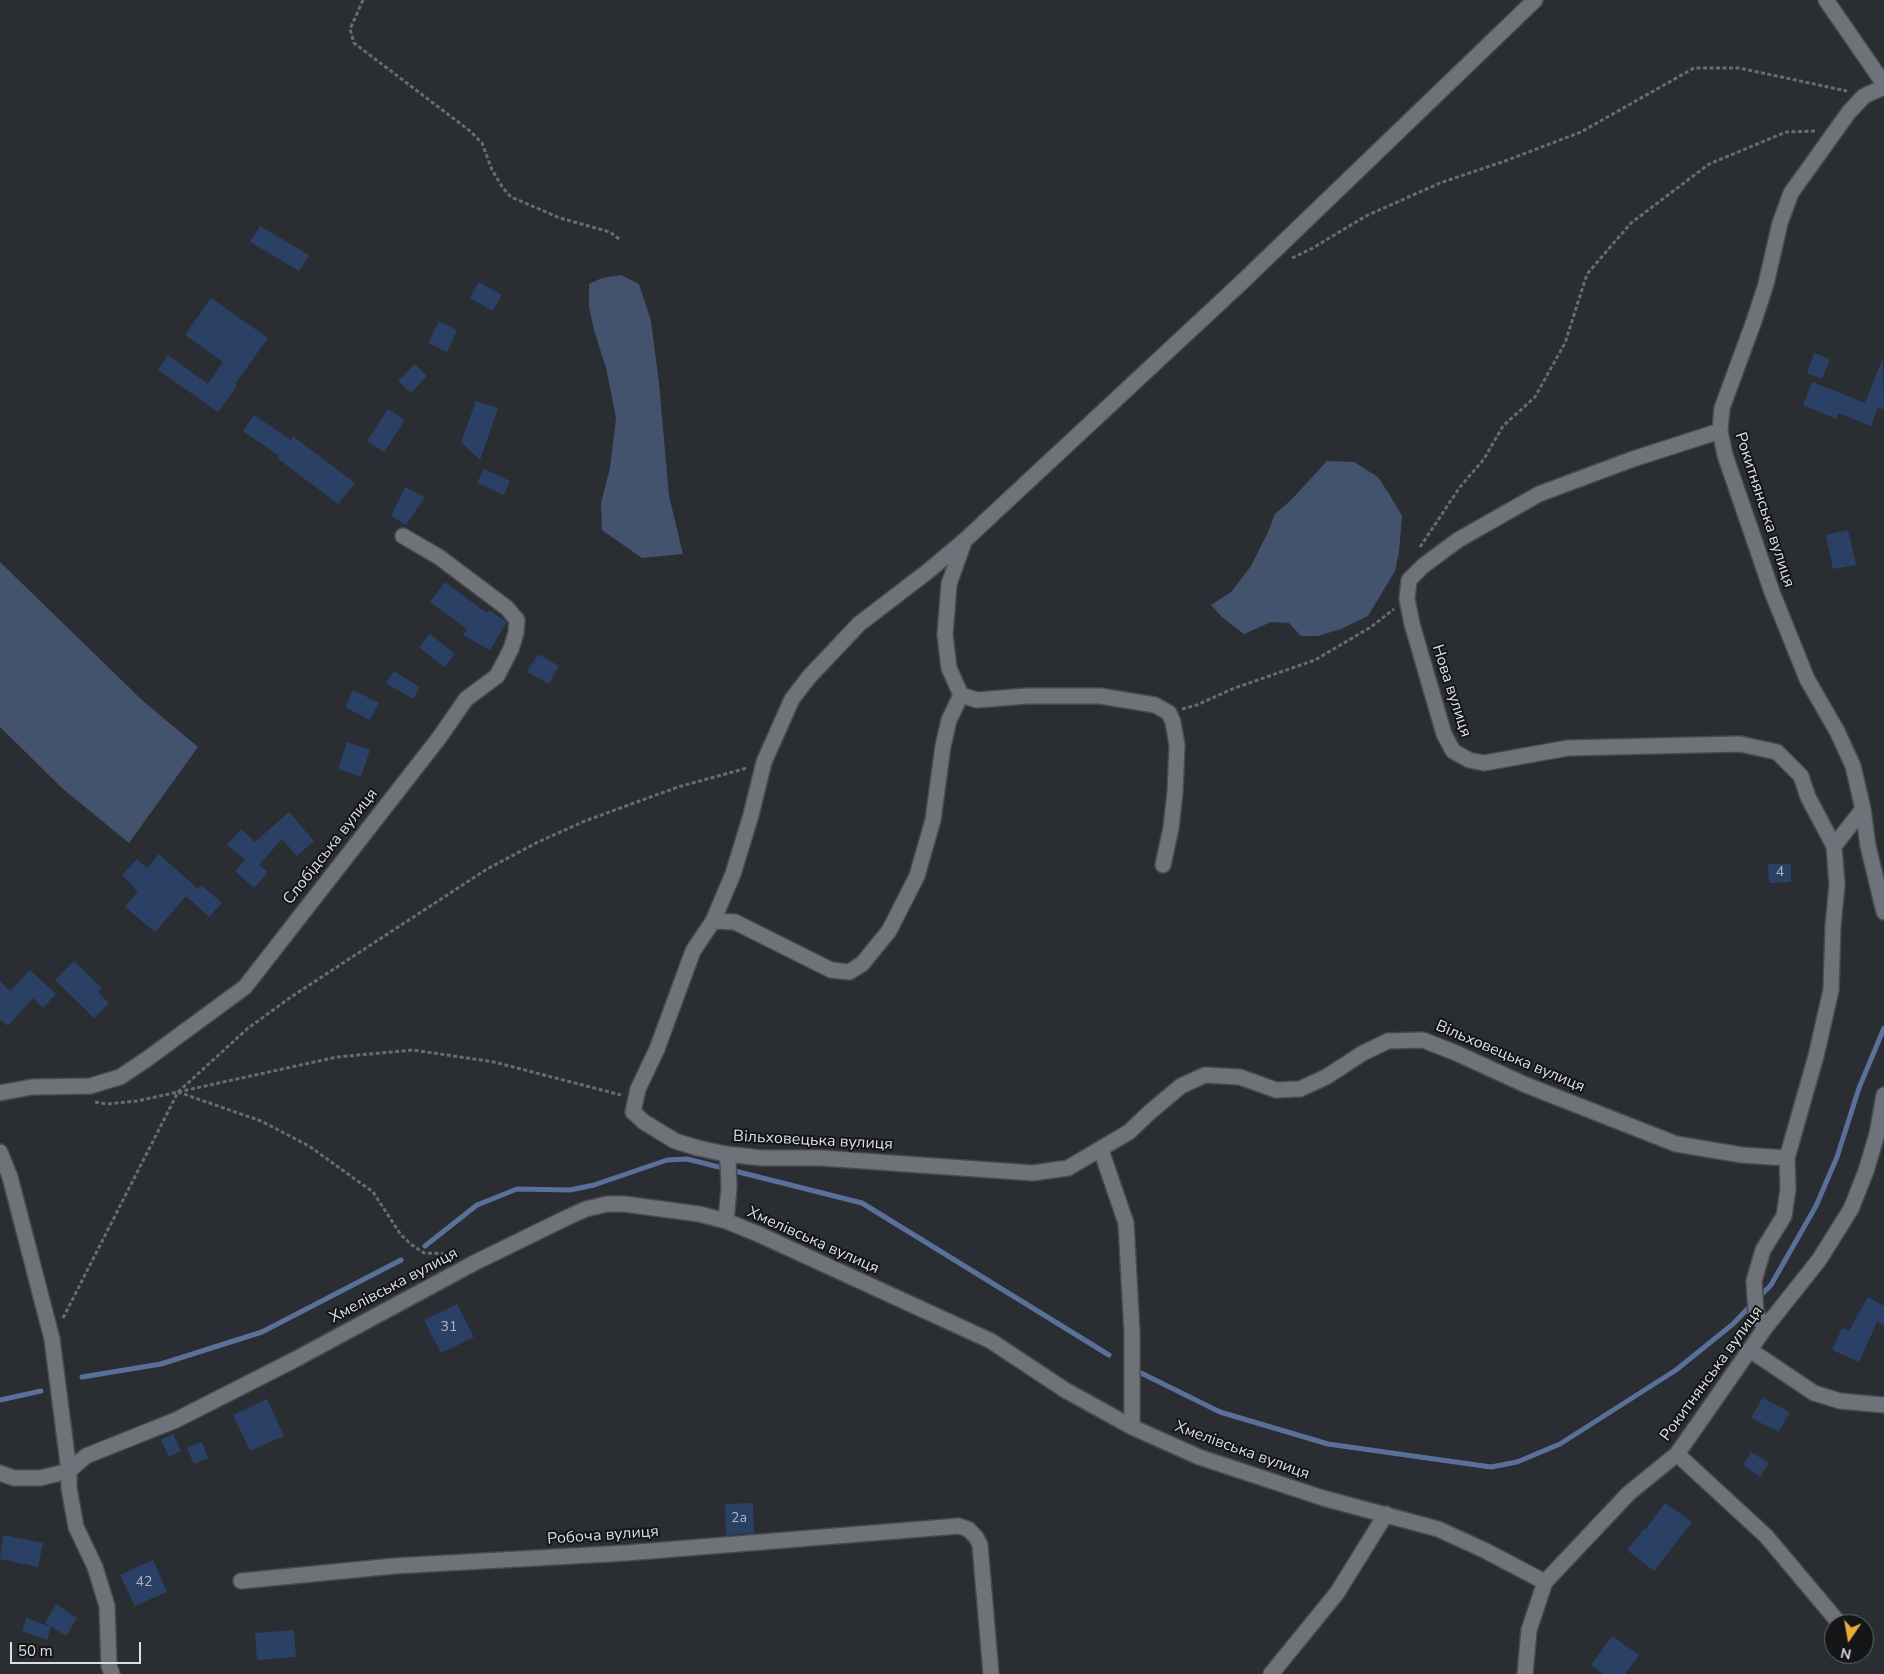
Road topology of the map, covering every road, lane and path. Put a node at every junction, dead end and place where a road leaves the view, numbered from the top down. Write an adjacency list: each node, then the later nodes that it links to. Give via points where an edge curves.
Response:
1 (363, 0): 7 (path, via 350,29 354,43 470,131 482,143 492,170 511,197 560,218 610,232)
2 (1535, 0): 11 (street, via 1241,283)
3 (1826, 0): 4 (street)
4 (1884, 86): 5 (street, Рокитнянська вулиця)
5 (1864, 96): 6 (street, Рокитнянська вулиця); 8 (path, via 1818,83 1739,68 1694,68 1581,132 1440,183 1366,216)
6 (1836, 130): 9 (street, Рокитнянська вулиця, via 1791,193 1780,223 1766,284 1722,408); 12 (path, via 1786,132 1709,164 1631,223 1587,274 1565,344 1535,397 1503,426 1484,459 1460,487)
7 (619, 239)
8 (1288, 260)
9 (1720, 431): 13 (street, Нова вулиця, via 1539,494 1458,540 1423,566 1409,580); 17 (street, Рокитнянська вулиця, via 1725,455 1772,592 1807,679 1853,766)
10 (402, 536): 23 (street, Слобідська вулиця, via 439,557 507,608 517,620 511,649 497,676 466,699 245,987 120,1077 90,1086 32,1087)
11 (964, 541): 14 (street, via 949,584 945,635 949,668); 16 (street, via 859,624 809,676 792,699)
12 (1416, 554)
13 (1407, 600): 15 (path, via 1315,660); 18 (street, Нова вулиця, via 1435,706 1453,751 1484,763 1568,748 1740,744 1776,752 1801,776 1808,797)
14 (961, 695): 15 (street, via 977,700 1100,696 1155,704); 21 (street, via 949,720 934,820 917,876 889,931 862,964 848,972 831,970 735,922)
15 (1169, 713): 19 (street, via 1176,745 1175,792)
16 (764, 762): 21 (street, via 733,874); 22 (path, via 678,787 585,821 487,869 291,997 247,1030)
17 (1862, 809): 18 (street); 20 (street, Рокитнянська вулиця)
18 (1834, 846): 30 (street, Рокитнянська вулиця, via 1837,885 1832,990)
19 (1163, 865)
20 (1884, 912)
21 (713, 921): 25 (street, via 693,951)
22 (178, 1092): 25 (path, via 337,1057 413,1050 494,1062); 26 (path, via 137,1101 107,1104); 32 (path, via 261,1121 309,1146 373,1192 412,1246 424,1253 452,1253); 34 (path)
23 (0, 1093)
24 (1884, 1095): 33 (street, Рокитнянська вулиця, via 1872,1153 1851,1209 1819,1260)
25 (636, 1098): 29 (street, Вільховецька вулиця, via 633,1112 644,1122 675,1141)
26 (92, 1101)
27 (1101, 1150): 29 (street, Вільховецька вулиця, via 1068,1168 1033,1173 821,1158); 30 (street, Вільховецька вулиця, via 1129,1132 1181,1086 1205,1075 1240,1077 1276,1090 1300,1089 1388,1041 1423,1040 1676,1144 1742,1155); 37 (street, via 1126,1223 1132,1323)
28 (0, 1152): 34 (street, via 10,1177)
29 (727, 1158): 31 (street)
30 (1787, 1158): 33 (street, Рокитнянська вулиця, via 1788,1190 1784,1216 1763,1250 1754,1281 1756,1313)
31 (726, 1221): 32 (street, Хмелівська вулиця, via 699,1214 608,1204 586,1209); 37 (street, Хмелівська вулиця, via 991,1341 1066,1390)
32 (474, 1262): 39 (street, Хмелівська вулиця, via 176,1420 86,1456)
33 (1765, 1328): 35 (street, Рокитнянська вулиця)
34 (52, 1340): 39 (street)
35 (1750, 1350): 36 (street, via 1814,1393 1840,1401); 38 (street, Рокитнянська вулиця)
36 (1884, 1404)
37 (1132, 1427): 41 (street, Хмелівська вулиця, via 1198,1457 1323,1498)
38 (1677, 1454): 43 (street, Рокитнянська вулиця, via 1629,1493); 44 (street, via 1766,1536)
39 (68, 1471): 40 (street, via 40,1478 14,1478); 45 (street, via 76,1527 95,1567 107,1606)
40 (0, 1473)
41 (1386, 1514): 43 (street, Хмелівська вулиця, via 1438,1529); 47 (street, via 1337,1593)
42 (241, 1581): 46 (street, Робоча вулиця, via 394,1566 626,1553 959,1526 968,1528 980,1544)
43 (1545, 1582): 48 (street, Рокитнянська вулиця, via 1529,1630)
44 (1832, 1614)
45 (112, 1674)
46 (991, 1674)
47 (1272, 1674)
48 (1525, 1674)

